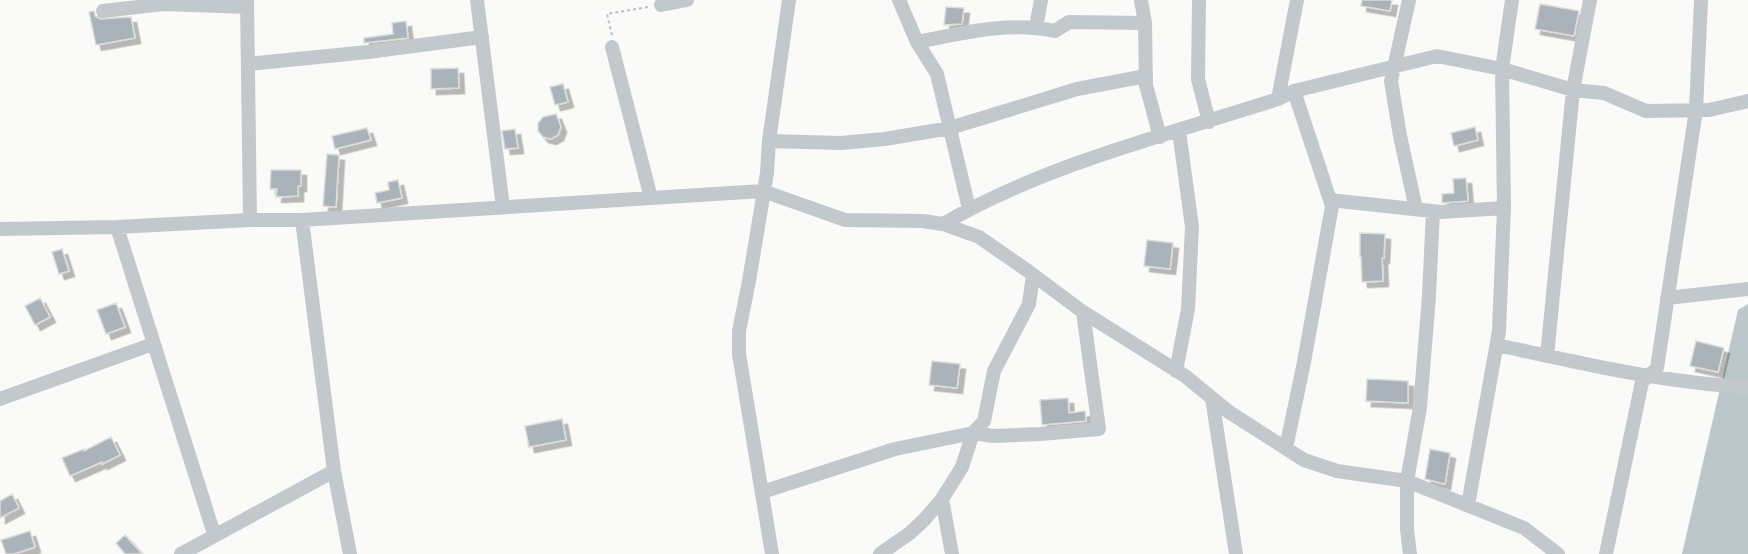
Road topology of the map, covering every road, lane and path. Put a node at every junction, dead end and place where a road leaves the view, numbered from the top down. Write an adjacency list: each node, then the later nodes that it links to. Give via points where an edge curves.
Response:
1 (477, 0): 18 (street)
2 (687, 0): 13 (street)
3 (789, 0): 34 (street)
4 (899, 0): 19 (street)
5 (1041, 0): 17 (street)
6 (1142, 0): 16 (street)
7 (1199, 0): 30 (street, via 1198,79)
8 (1297, 0): 27 (street)
9 (1409, 0): 22 (street)
10 (1512, 0): 23 (street)
11 (1590, 0): 25 (street)
12 (1705, 0): 29 (street)
13 (668, 3): 20 (path, via 607,14)
14 (247, 4): 15 (street, via 163,4); 21 (street)
15 (103, 11)
16 (1144, 23): 17 (street, via 1069,22 1055,31); 24 (street)
17 (1036, 27): 19 (street, via 999,27)
18 (482, 37): 21 (street); 38 (street)
19 (917, 42): 31 (street, via 937,74)
20 (612, 47): 36 (street)
21 (248, 64): 43 (street)
22 (1395, 66): 23 (street, via 1437,56); 26 (street); 41 (street, via 1391,81)
23 (1502, 69): 25 (street); 39 (street)
24 (1146, 76): 31 (street, via 1077,89); 33 (street)
25 (1573, 90): 29 (street, via 1604,93 1646,111); 54 (street)
26 (1294, 91): 27 (street); 37 (street)
27 (1278, 99): 30 (street)
28 (1748, 101): 29 (street)
29 (1695, 110): 50 (street)
30 (1209, 122): 32 (street)
31 (950, 128): 34 (street, via 841,143); 40 (street)
32 (1179, 131): 33 (street); 55 (street, via 1192,227 1188,309)
33 (1160, 137): 40 (street, via 1068,168)
34 (769, 141): 35 (street)
35 (763, 191): 36 (street); 45 (street, via 845,220); 64 (street, via 739,331 739,354)
36 (651, 198): 38 (street)
37 (1330, 200): 41 (street); 61 (street, via 1332,206)
38 (503, 207): 44 (street)
39 (1504, 208): 42 (street); 53 (street)
40 (969, 209): 45 (street)
41 (1416, 209): 42 (street)
42 (1433, 211): 63 (street, via 1420,407)
43 (250, 220): 44 (street); 46 (street)
44 (302, 220): 62 (street)
45 (943, 224): 48 (street, via 979,237)
46 (117, 227): 47 (street); 52 (street)
47 (0, 229)
48 (1034, 275): 51 (street); 60 (street, via 1029,304 994,371 984,421)
49 (1748, 290): 50 (street)
50 (1667, 298): 56 (street, via 1657,368)
51 (1083, 312): 55 (street); 60 (street, via 1099,429 1040,434)
52 (153, 345): 59 (street); 67 (street)
53 (1497, 345): 54 (street); 66 (street)
54 (1547, 356): 56 (street)
55 (1176, 371): 58 (street)
56 (1649, 375): 57 (street); 77 (street, via 1642,382)
57 (1748, 387)
58 (1212, 398): 61 (street); 74 (street)
59 (0, 399)
60 (974, 433): 64 (street, via 895,449); 65 (street, via 962,467)
61 (1286, 448): 63 (street, via 1304,460 1337,471)
62 (334, 471): 67 (street); 70 (street)
63 (1407, 481): 66 (street); 75 (street)
64 (762, 492): 71 (street)
65 (942, 499): 72 (street, via 910,533); 73 (street)
66 (1468, 505): 68 (street, via 1524,528)
67 (214, 534): 69 (street)
68 (1540, 547): 76 (street)
69 (181, 554)
70 (350, 554)
71 (771, 554)
72 (880, 554)
73 (951, 554)
74 (1236, 554)
75 (1410, 554)
76 (1558, 554)
77 (1606, 554)

